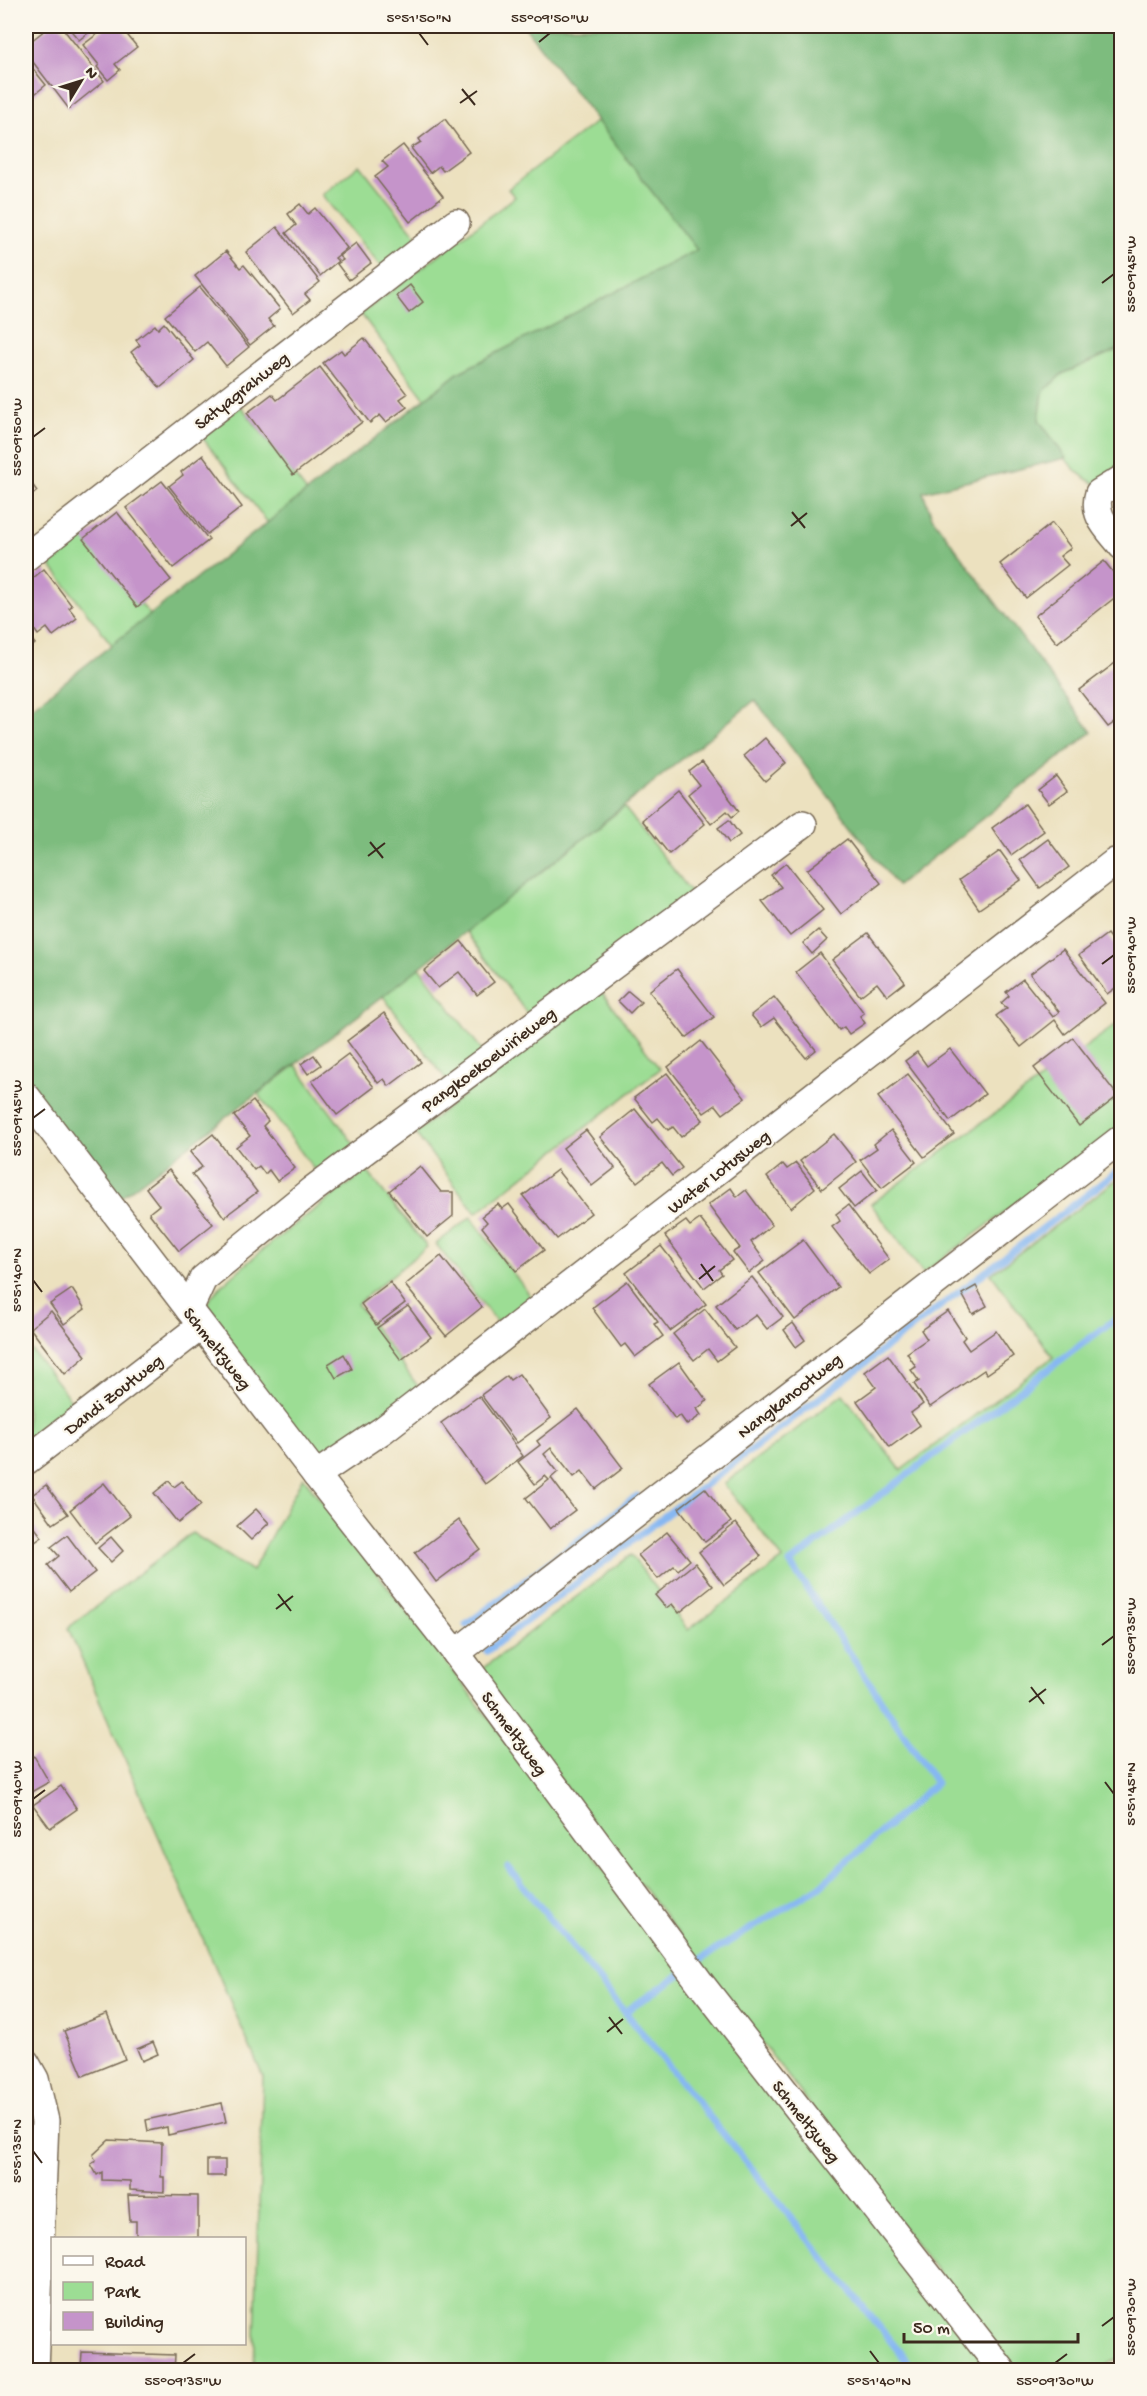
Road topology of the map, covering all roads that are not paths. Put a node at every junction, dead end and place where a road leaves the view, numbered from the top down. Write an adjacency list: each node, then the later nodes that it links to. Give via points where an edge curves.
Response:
1 (456, 223): 4 (street, Satyagrahweg)
2 (1122, 479): 3 (street, via 1099,493 1096,503 1097,513)
3 (1122, 546)
4 (26, 557)
5 (803, 824): 9 (street, Pangkoekoewirieweg, via 312,1190 203,1279)
6 (1115, 862): 11 (street, Water Lotusweg, via 383,1430)
7 (26, 1096): 9 (street, Schmeltzweg)
8 (1122, 1138): 12 (street, Nangkanootweg)
9 (195, 1318): 10 (street, Dandi Zoutweg); 11 (street, Schmeltzweg)
10 (26, 1461)
11 (316, 1475): 12 (street, Schmeltzweg)
12 (456, 1653): 15 (street, Schmeltzweg, via 677,1953)
13 (26, 2063): 14 (street, via 35,2079 45,2121)
14 (36, 2370)
15 (1002, 2370)

